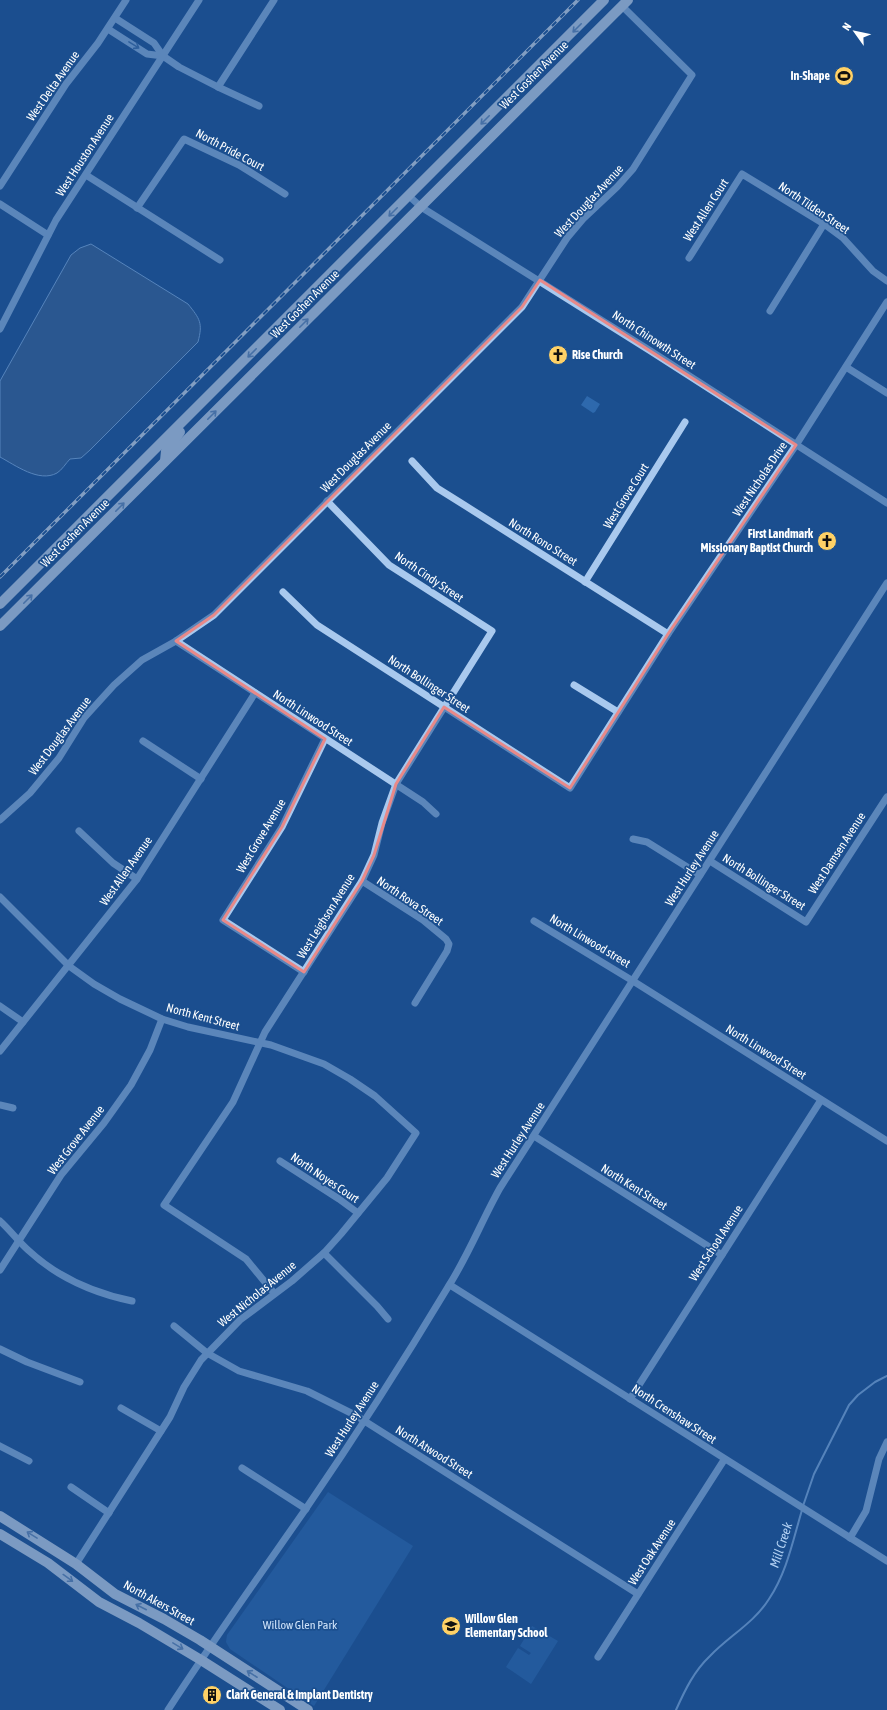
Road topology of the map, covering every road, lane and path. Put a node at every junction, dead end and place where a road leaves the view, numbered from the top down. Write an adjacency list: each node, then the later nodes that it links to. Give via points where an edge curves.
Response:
1 (126, 0): 6 (street, West Delta Avenue)
2 (199, 0): 8 (street, West Houston Avenue)
3 (274, 0): 9 (street)
4 (604, 0): 15 (main road, West Goshen Avenue, one-way to 15)
5 (625, 3): 17 (main road, West Goshen Avenue); 23 (street, West Douglas Avenue, via 692,75 633,169 567,238)
6 (115, 18): 7 (street, West Delta Avenue); 8 (street, via 154,43)
7 (108, 29): 8 (street, one-way to 8, via 147,54); 13 (street, West Delta Avenue, via 66,84)
8 (163, 56): 9 (street); 12 (street, West Houston Avenue)
9 (218, 87): 10 (street)
10 (259, 106)
11 (742, 174): 19 (street, North Tilden Street); 21 (street, West Allen Court)
12 (86, 175): 18 (street); 20 (street, West Houston Avenue)
13 (0, 186)
14 (285, 194): 18 (street, North Pride Court, via 239,165 184,139)
15 (409, 196): 17 (street, North Chinowth Street); 29 (main road, West Goshen Avenue, one-way to 29)
16 (0, 204): 20 (street)
17 (421, 207): 23 (street, North Chinowth Street); 33 (main road, West Goshen Avenue, one-way to 17)
18 (137, 208): 22 (street)
19 (824, 224): 24 (street, North Tilden Street, via 843,238 873,271); 26 (street)
20 (48, 235): 27 (street, West Houston Avenue)
21 (688, 258)
22 (220, 260)
23 (540, 280): 32 (street, North Chinowth Street); 35 (street, West Douglas Avenue, via 522,307)
24 (887, 281)
25 (887, 302): 28 (street, West Nicholas Drive)
26 (770, 311)
27 (0, 329)
28 (846, 366): 30 (street); 32 (street, West Nicholas Drive)
29 (219, 386): 33 (main road, via 217,394 205,409 174,439 166,451); 40 (main road, West Goshen Avenue)
30 (887, 393)
31 (685, 422): 37 (street, West Grove Court)
32 (796, 445): 36 (street, North Chinowth Street); 43 (street, West Nicholas Drive)
33 (165, 461): 41 (main road, West Goshen Avenue, one-way to 33)
34 (412, 461): 37 (street, North Rono Street, via 438,488)
35 (327, 501): 42 (street, North Cindy Street, via 389,565); 44 (street, West Douglas Avenue, via 214,614)
36 (887, 503)
37 (585, 582): 43 (street, North Rono Street)
38 (887, 583): 59 (street, West Hurley Avenue)
39 (283, 592): 47 (street, North Bollinger Street, via 317,625)
40 (0, 604)
41 (0, 626)
42 (492, 631): 47 (street, West Leighson Avenue)
43 (668, 634): 48 (street, West Nicholas Drive)
44 (176, 641): 46 (street, North Linwood Street); 56 (street, West Douglas Avenue, via 142,660 114,685 84,718 59,758 30,793)
45 (574, 685): 48 (street)
46 (255, 693): 49 (street, North Linwood Street); 51 (street, West Allen Avenue)
47 (444, 707): 52 (street, West Leighson Avenue); 53 (street, North Bollinger Street)
48 (618, 712): 53 (street, West Nicholas Drive)
49 (325, 740): 52 (street, North Linwood Street); 67 (street, West Grove Avenue, via 282,827 223,920)
50 (143, 741): 51 (street)
51 (201, 779): 61 (street, West Allen Avenue)
52 (396, 784): 55 (street, North Linwood Street); 62 (street, West Leighson Avenue, via 374,855)
53 (570, 788)
54 (887, 797): 65 (street, West Damsen Avenue)
55 (436, 814)
56 (0, 820)
57 (79, 831): 61 (street, via 113,862)
58 (633, 839): 60 (street, via 647,842)
59 (710, 861): 60 (street, West Hurley Avenue); 65 (street, North Bollinger Street)
60 (700, 875): 68 (street, West Hurley Avenue)
61 (137, 879): 66 (street, West Allen Avenue)
62 (362, 882): 67 (street, West Leighson Avenue); 69 (street, North Rova Street, via 423,920 449,944)
63 (0, 897): 66 (street, North Kent Street)
64 (534, 920): 68 (street, North Linwood street)
65 (806, 922)
66 (69, 966): 71 (street, North Kent Street, via 120,999); 72 (street, West Allen Avenue)
67 (304, 972): 73 (street, West Leighson Avenue)
68 (633, 981): 75 (street, North Linwood Street); 79 (street, West Hurley Avenue)
69 (415, 1003)
70 (0, 1006): 72 (street)
71 (162, 1019): 73 (street, North Kent Street); 84 (street, West Grove Avenue, via 150,1050 131,1085 104,1123 61,1175)
72 (23, 1022): 74 (street, West Allen Avenue)
73 (260, 1043): 78 (street, North Kent Street, via 324,1064 375,1096); 89 (street, West Leighson Avenue, via 233,1102 164,1205 246,1259)
74 (0, 1051)
75 (821, 1100): 80 (street, North Linwood Street); 86 (street, West School Avenue)
76 (0, 1105): 77 (street)
77 (13, 1108)
78 (416, 1133): 82 (street, West Nicholas Avenue, via 386,1178)
79 (534, 1136): 86 (street, North Kent Street); 88 (street, West Hurley Avenue, via 500,1188)
80 (887, 1141)
81 (280, 1161): 82 (street, North Noyes Court)
82 (358, 1213): 85 (street, West Nicholas Avenue)
83 (0, 1221): 84 (street)
84 (19, 1242): 87 (street, West Grove Avenue); 90 (street, via 41,1262 68,1279 111,1297)
85 (324, 1253): 89 (street, West Nicholas Avenue); 91 (street)
86 (722, 1255): 96 (street, West School Avenue)
87 (0, 1270)
88 (450, 1285): 96 (street, North Crenshaw Street); 98 (street, West Hurley Avenue)
89 (274, 1293): 94 (street, West Nicholas Avenue, via 240,1320)
90 (132, 1301)
91 (388, 1319)
92 (174, 1326): 94 (street, North Atwood Street)
93 (0, 1349): 95 (street)
94 (207, 1353): 98 (street, North Atwood Street, via 240,1371 323,1398); 99 (street, West Nicholas Avenue, via 184,1387)
95 (80, 1382)
96 (630, 1399): 102 (street, North Crenshaw Street)
97 (121, 1408): 99 (street)
98 (364, 1420): 106 (street, West Hurley Avenue); 113 (street, North Atwood Street)
99 (161, 1431): 107 (street, West Nicholas Avenue)
100 (887, 1442): 110 (street, via 879,1459 866,1511)
101 (0, 1446): 103 (street)
102 (724, 1460): 110 (street, North Crenshaw Street); 113 (street, West Oak Avenue)
103 (29, 1461)
104 (242, 1468): 106 (street)
105 (71, 1487): 107 (street)
106 (306, 1509): 114 (street, West Hurley Avenue)
107 (109, 1512): 112 (street, West Nicholas Avenue)
108 (0, 1516): 112 (main road, North Akers Street, one-way to 108)
109 (0, 1534): 116 (main road, one-way to 116, via 48,1563 99,1602)
110 (850, 1538): 111 (street, North Crenshaw Street)
111 (887, 1561)
112 (76, 1564): 114 (main road, North Akers Street, one-way to 112, via 115,1594)
113 (638, 1594): 115 (street, West Oak Avenue)
114 (210, 1646): 116 (street, West Hurley Avenue); 119 (main road, North Akers Street, one-way to 114)
115 (598, 1657)
116 (201, 1660): 117 (street, West Hurley Avenue); 118 (main road)
117 (168, 1710)
118 (280, 1710)
119 (308, 1710)

